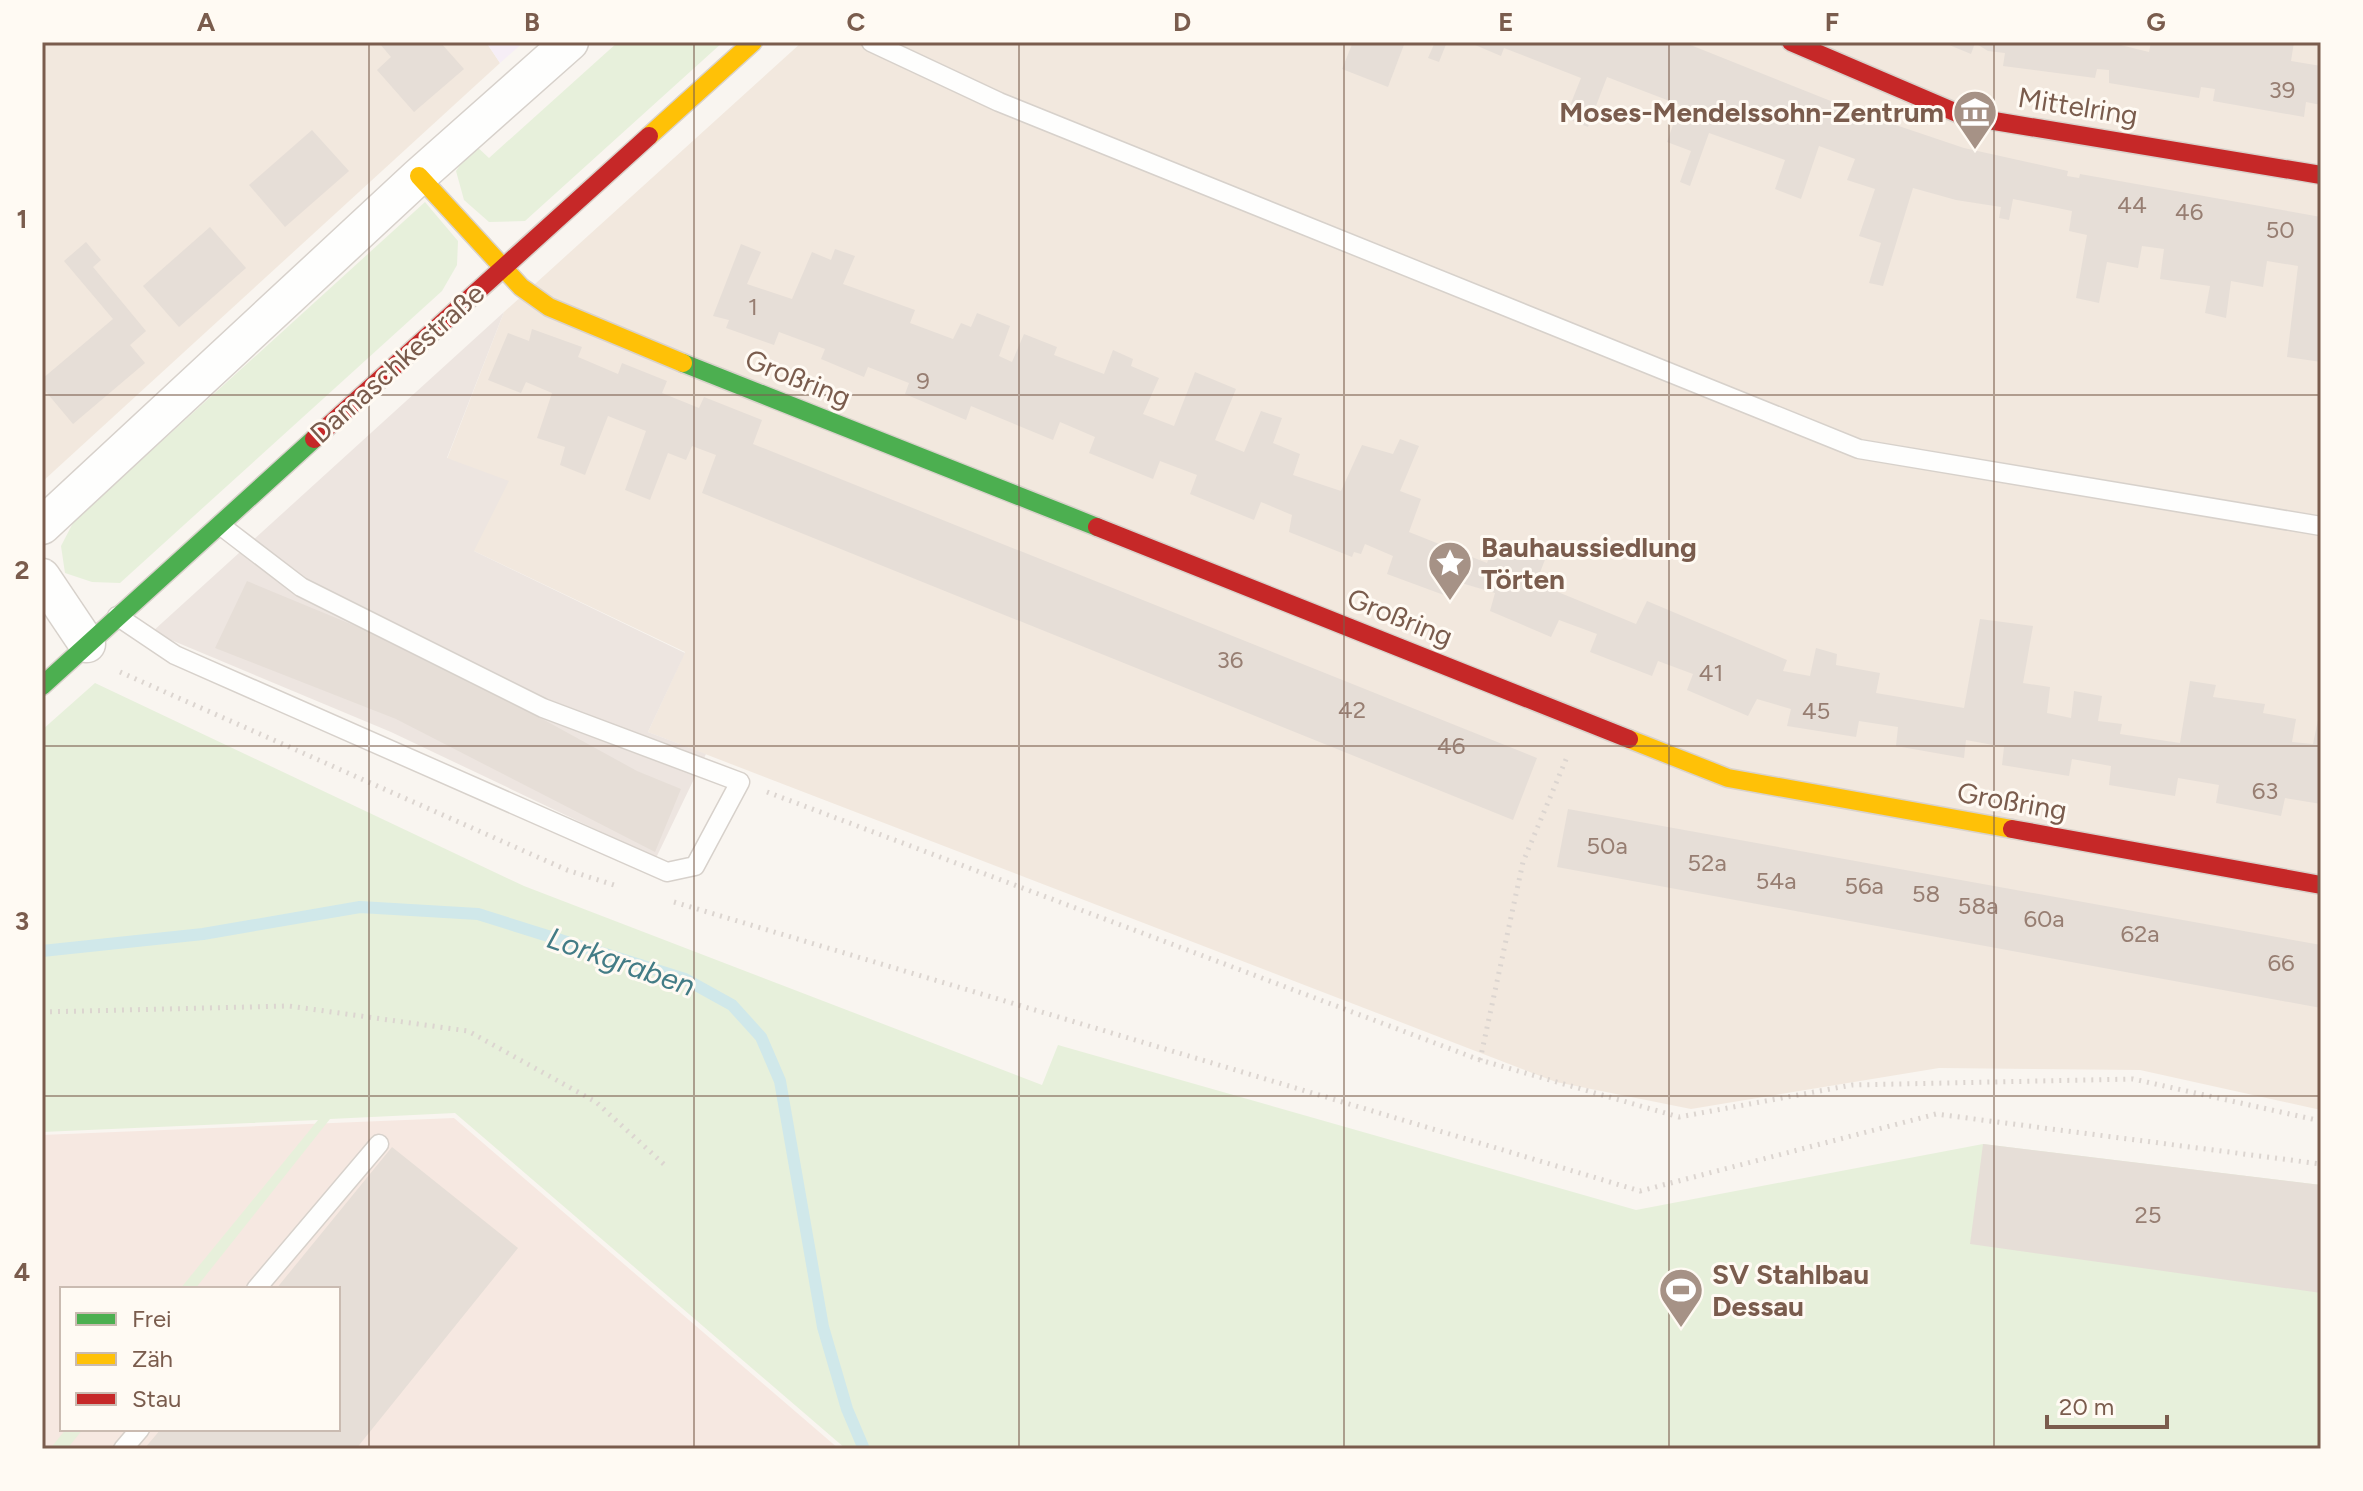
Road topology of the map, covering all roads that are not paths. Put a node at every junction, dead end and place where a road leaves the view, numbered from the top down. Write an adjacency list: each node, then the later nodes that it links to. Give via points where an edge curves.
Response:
1 (570, 42): 6 (street)
2 (753, 42): 7 (street, Damaschkestraße)
3 (871, 42): 10 (lane, via 999,102 1859,449)
4 (1791, 42): 5 (street, Mittelring, via 1964,116)
5 (2321, 175)
6 (419, 176): 7 (street, Großring); 9 (street)
7 (504, 267): 8 (street, Damaschkestraße); 15 (street, Großring, via 521,287 582,323 1728,778)
8 (220, 525): 12 (street, Damaschkestraße); 12 (lane, via 301,587 529,701 740,782 695,866 667,872 175,655)
9 (42, 526)
10 (2321, 526)
11 (42, 577): 13 (street)
12 (117, 616): 13 (street, Damaschkestraße)
13 (87, 644): 14 (street, Damaschkestraße)
14 (42, 686)
15 (2321, 885)
16 (379, 1144): 17 (lane)
17 (258, 1287)
18 (138, 1431): 19 (lane)
19 (123, 1449)

